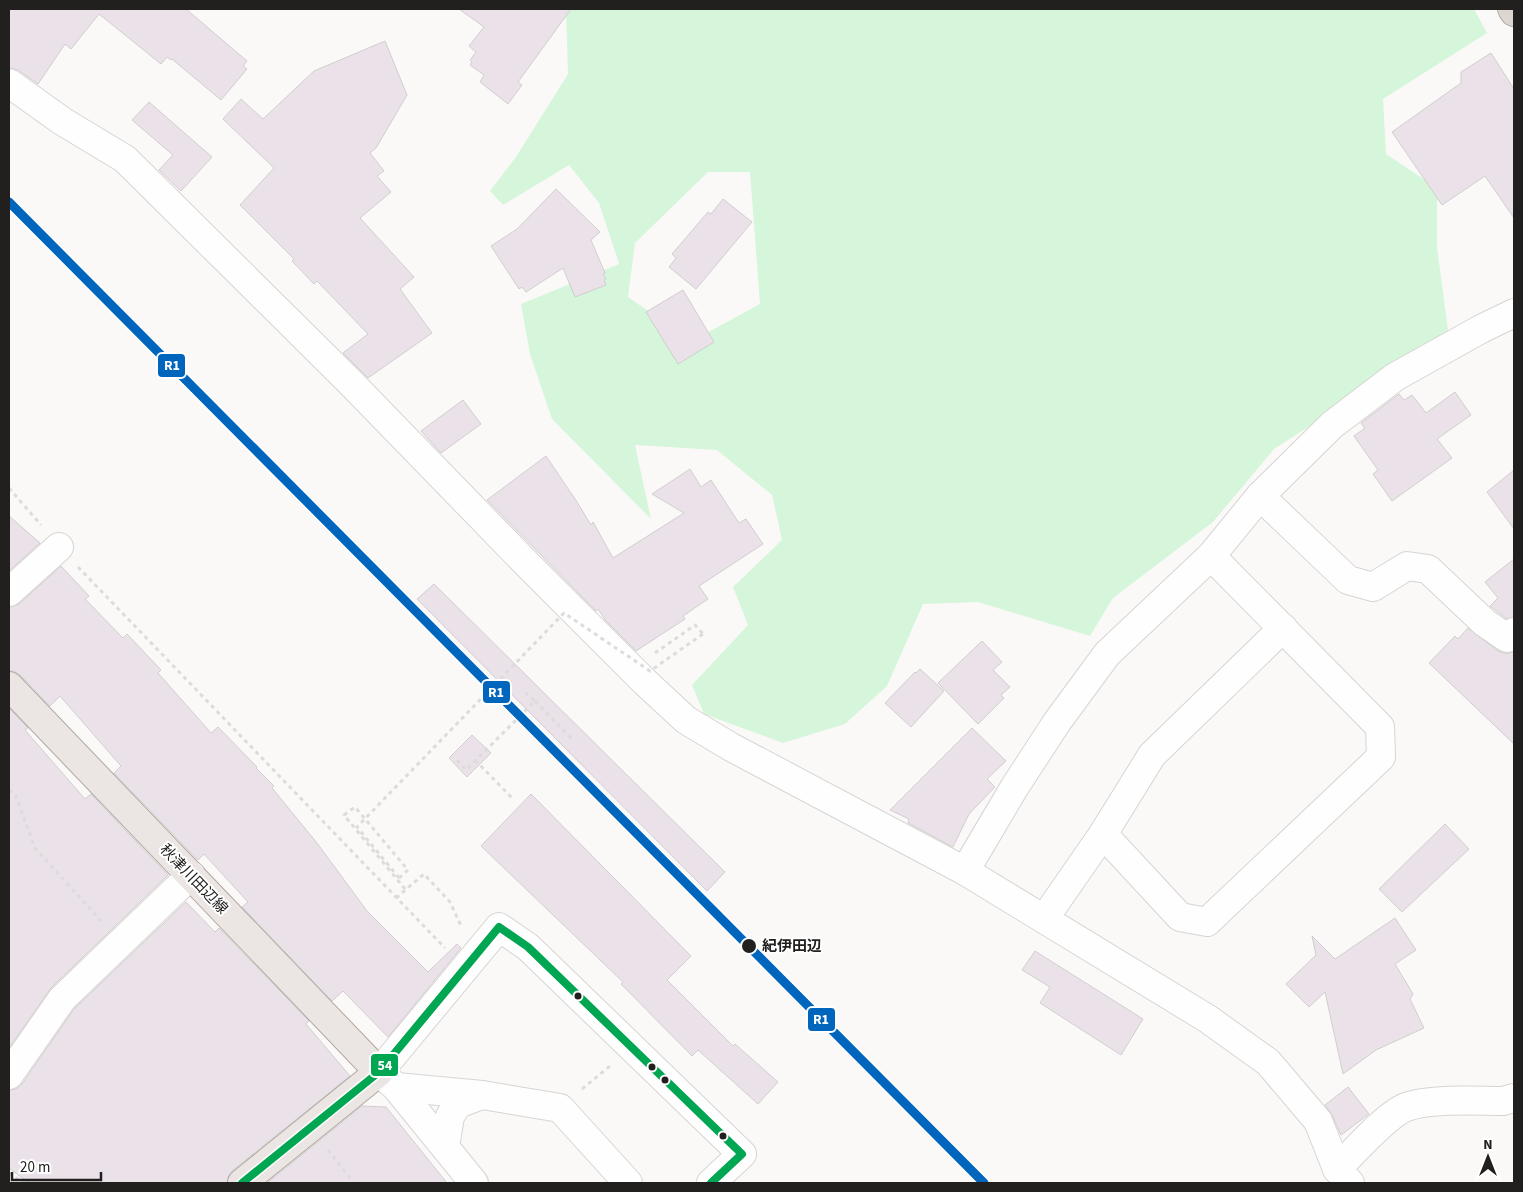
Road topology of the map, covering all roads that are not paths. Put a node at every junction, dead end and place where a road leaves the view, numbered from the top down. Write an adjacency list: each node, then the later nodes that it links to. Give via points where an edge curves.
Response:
1 (1512, 9): 2 (highway)
2 (1514, 12)
3 (9, 83): 13 (street, via 62,121 125,159 350,382 525,562 640,664 686,720)
4 (1514, 313): 5 (street, via 1395,377 1332,425)
5 (1260, 496): 7 (street); 10 (street, via 1348,580 1373,587 1407,566 1428,569 1485,623 1507,638)
6 (59, 547): 8 (street)
7 (1211, 556): 9 (street); 13 (street, via 1107,654 1057,722)
8 (9, 592)
9 (1283, 628): 12 (street, via 1152,755); 12 (street, via 1380,727 1381,757 1207,922 1180,917)
10 (1514, 632)
11 (9, 686): 14 (main road, 秋津川田辺線)
12 (1103, 834): 15 (street)
13 (965, 871): 15 (street)
14 (191, 875): 16 (street, via 62,999); 17 (main road, 秋津川田辺線)
15 (1044, 919): 21 (street, via 1208,1019 1268,1062 1318,1121)
16 (9, 1075)
17 (387, 1080): 18 (street); 20 (street); 22 (main road, via 310,1128); 25 (street, via 470,962 499,927 528,947 742,1154)
18 (482, 1095): 20 (street, via 458,1104 450,1116); 24 (street, via 560,1108)
19 (1514, 1098): 21 (street, via 1424,1103 1405,1108 1392,1116)
20 (445, 1147): 23 (street)
21 (1343, 1176)
22 (242, 1183)
23 (474, 1183)
24 (628, 1183)
25 (711, 1183)

